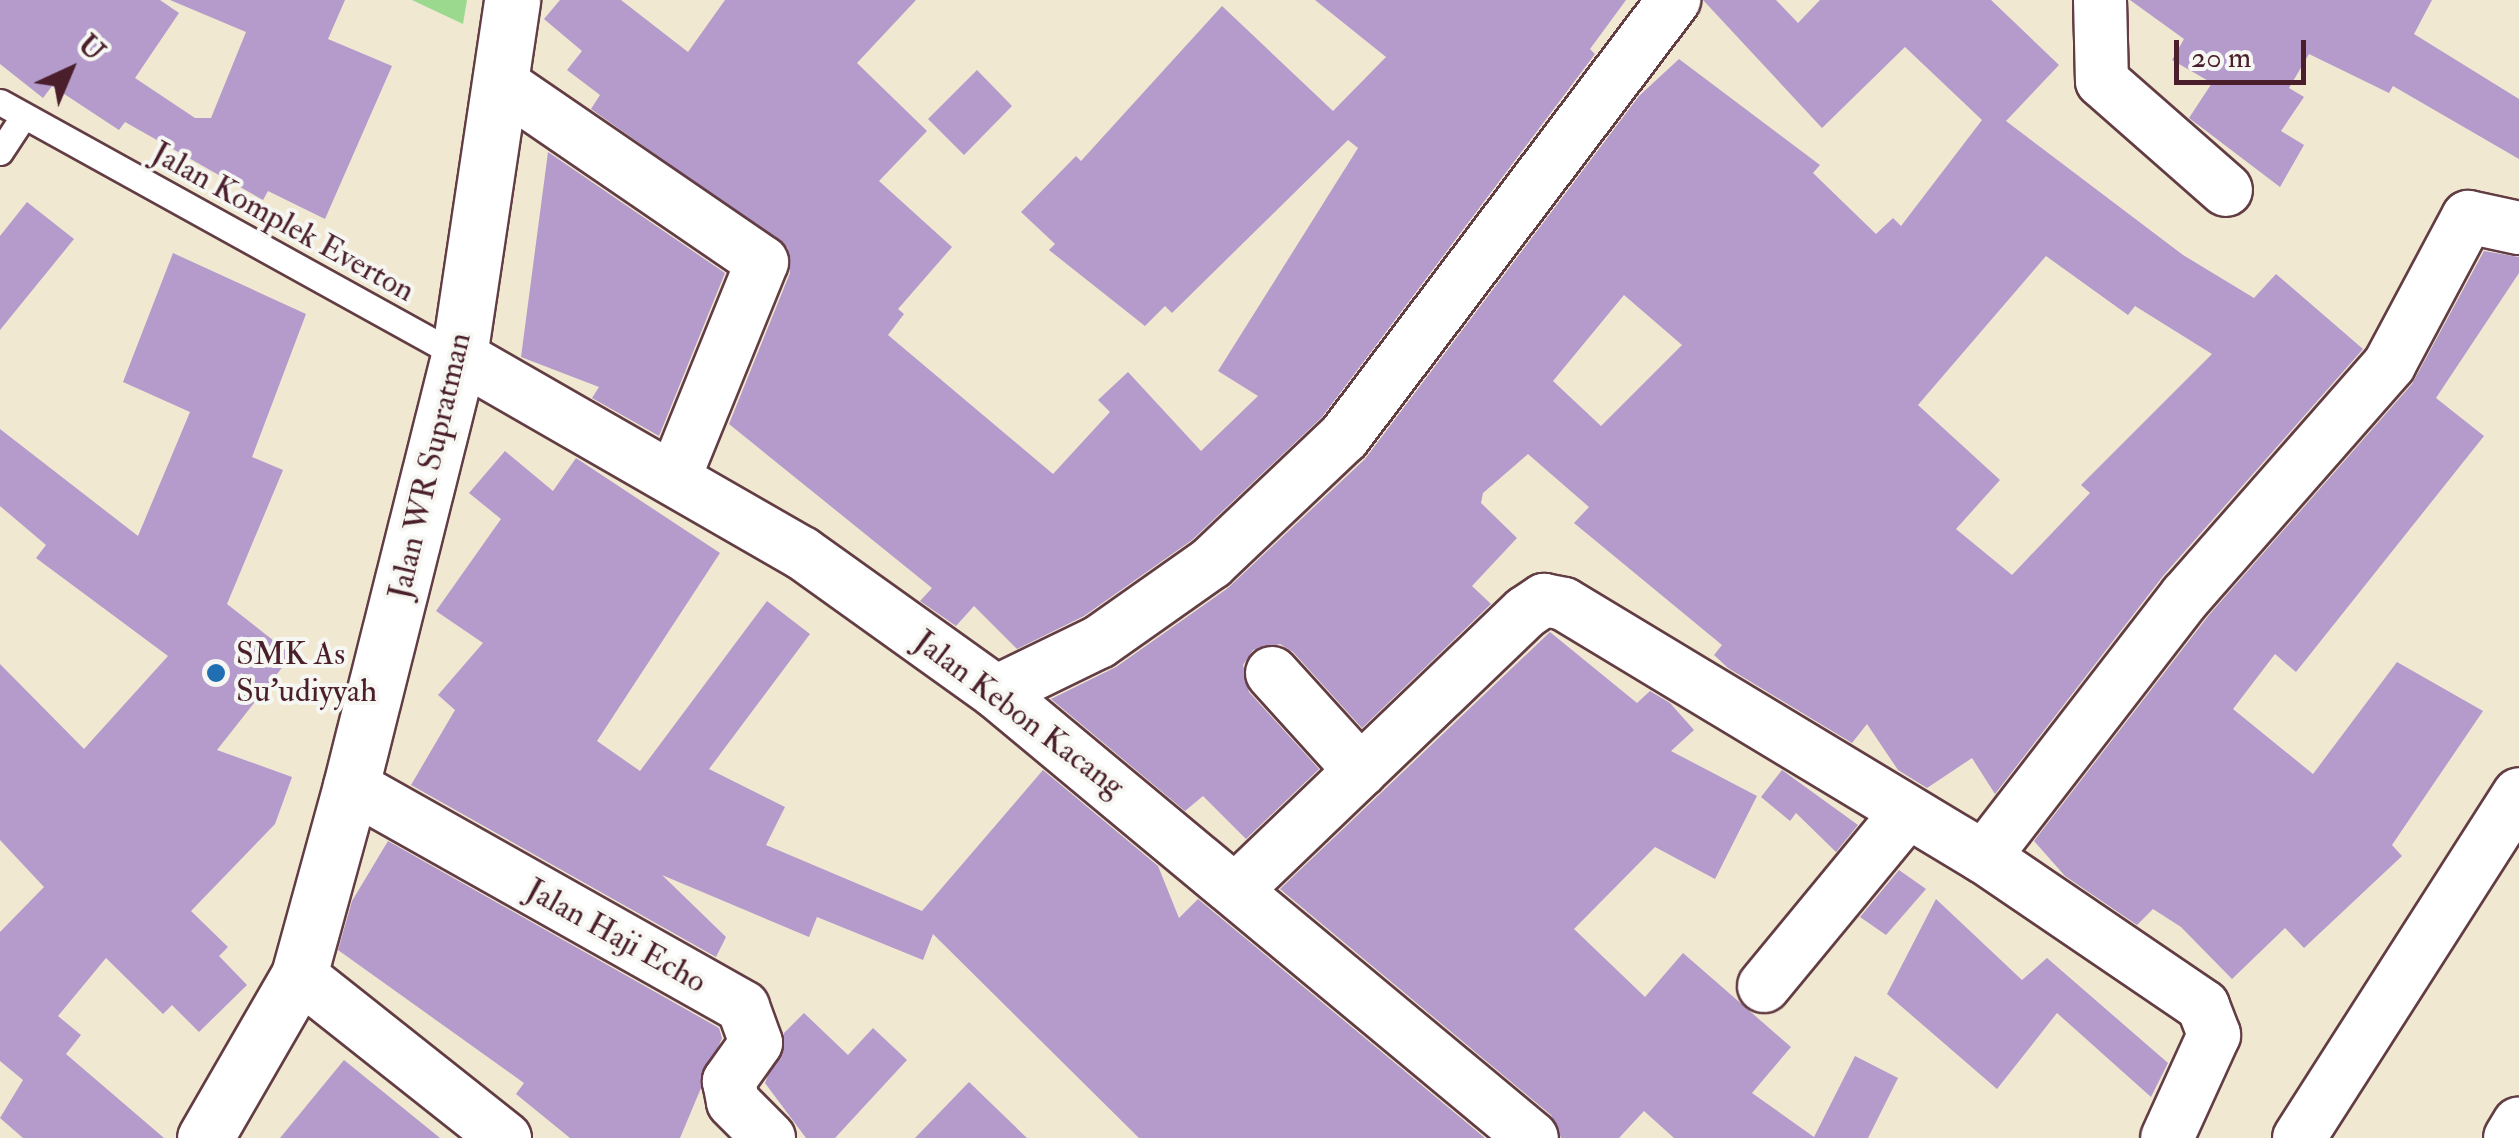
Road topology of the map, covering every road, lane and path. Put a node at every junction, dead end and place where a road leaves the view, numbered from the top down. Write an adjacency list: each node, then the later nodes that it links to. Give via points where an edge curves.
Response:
1 (512, 0): 4 (main road, Jalan WR Supratman)
2 (1674, 0): 13 (street, via 1344,437 1211,563 1099,642)
3 (2100, 0): 8 (street, via 2102,81)
4 (502, 84): 10 (main road, Jalan WR Supratman); 11 (street, via 762,262)
5 (0, 102): 6 (lane, Jalan Komplek Everton)
6 (23, 117): 7 (lane); 10 (lane, Jalan Komplek Everton)
7 (0, 152)
8 (2226, 190)
9 (2519, 228): 18 (street, via 2468,216 2389,365 2186,596)
10 (459, 356): 11 (street, Jalan Kebon Kacang); 15 (main road, Jalan WR Supratman)
11 (674, 478): 13 (street, Jalan Kebon Kacang, via 802,553)
12 (1272, 673): 14 (street)
13 (996, 692): 19 (street, Jalan Kebon Kacang)
14 (1360, 771): 17 (street, via 1544,600); 19 (street)
15 (351, 786): 20 (main road, Jalan WR Supratman); 25 (street, Jalan Haji Echo, via 743,1008 756,1043 729,1081 732,1102)
16 (2519, 794): 28 (street)
17 (1906, 814): 18 (street); 21 (street)
18 (1984, 857): 27 (street, via 2216,1022)
19 (1239, 887): 26 (street, Jalan Kebon Kacang)
20 (299, 975): 23 (main road, Jalan WR Supratman); 24 (street)
21 (1764, 986)
22 (2519, 1123): 29 (street)
23 (205, 1138)
24 (504, 1138)
25 (769, 1138)
26 (1532, 1138)
27 (2167, 1138)
28 (2299, 1138)
29 (2510, 1138)

